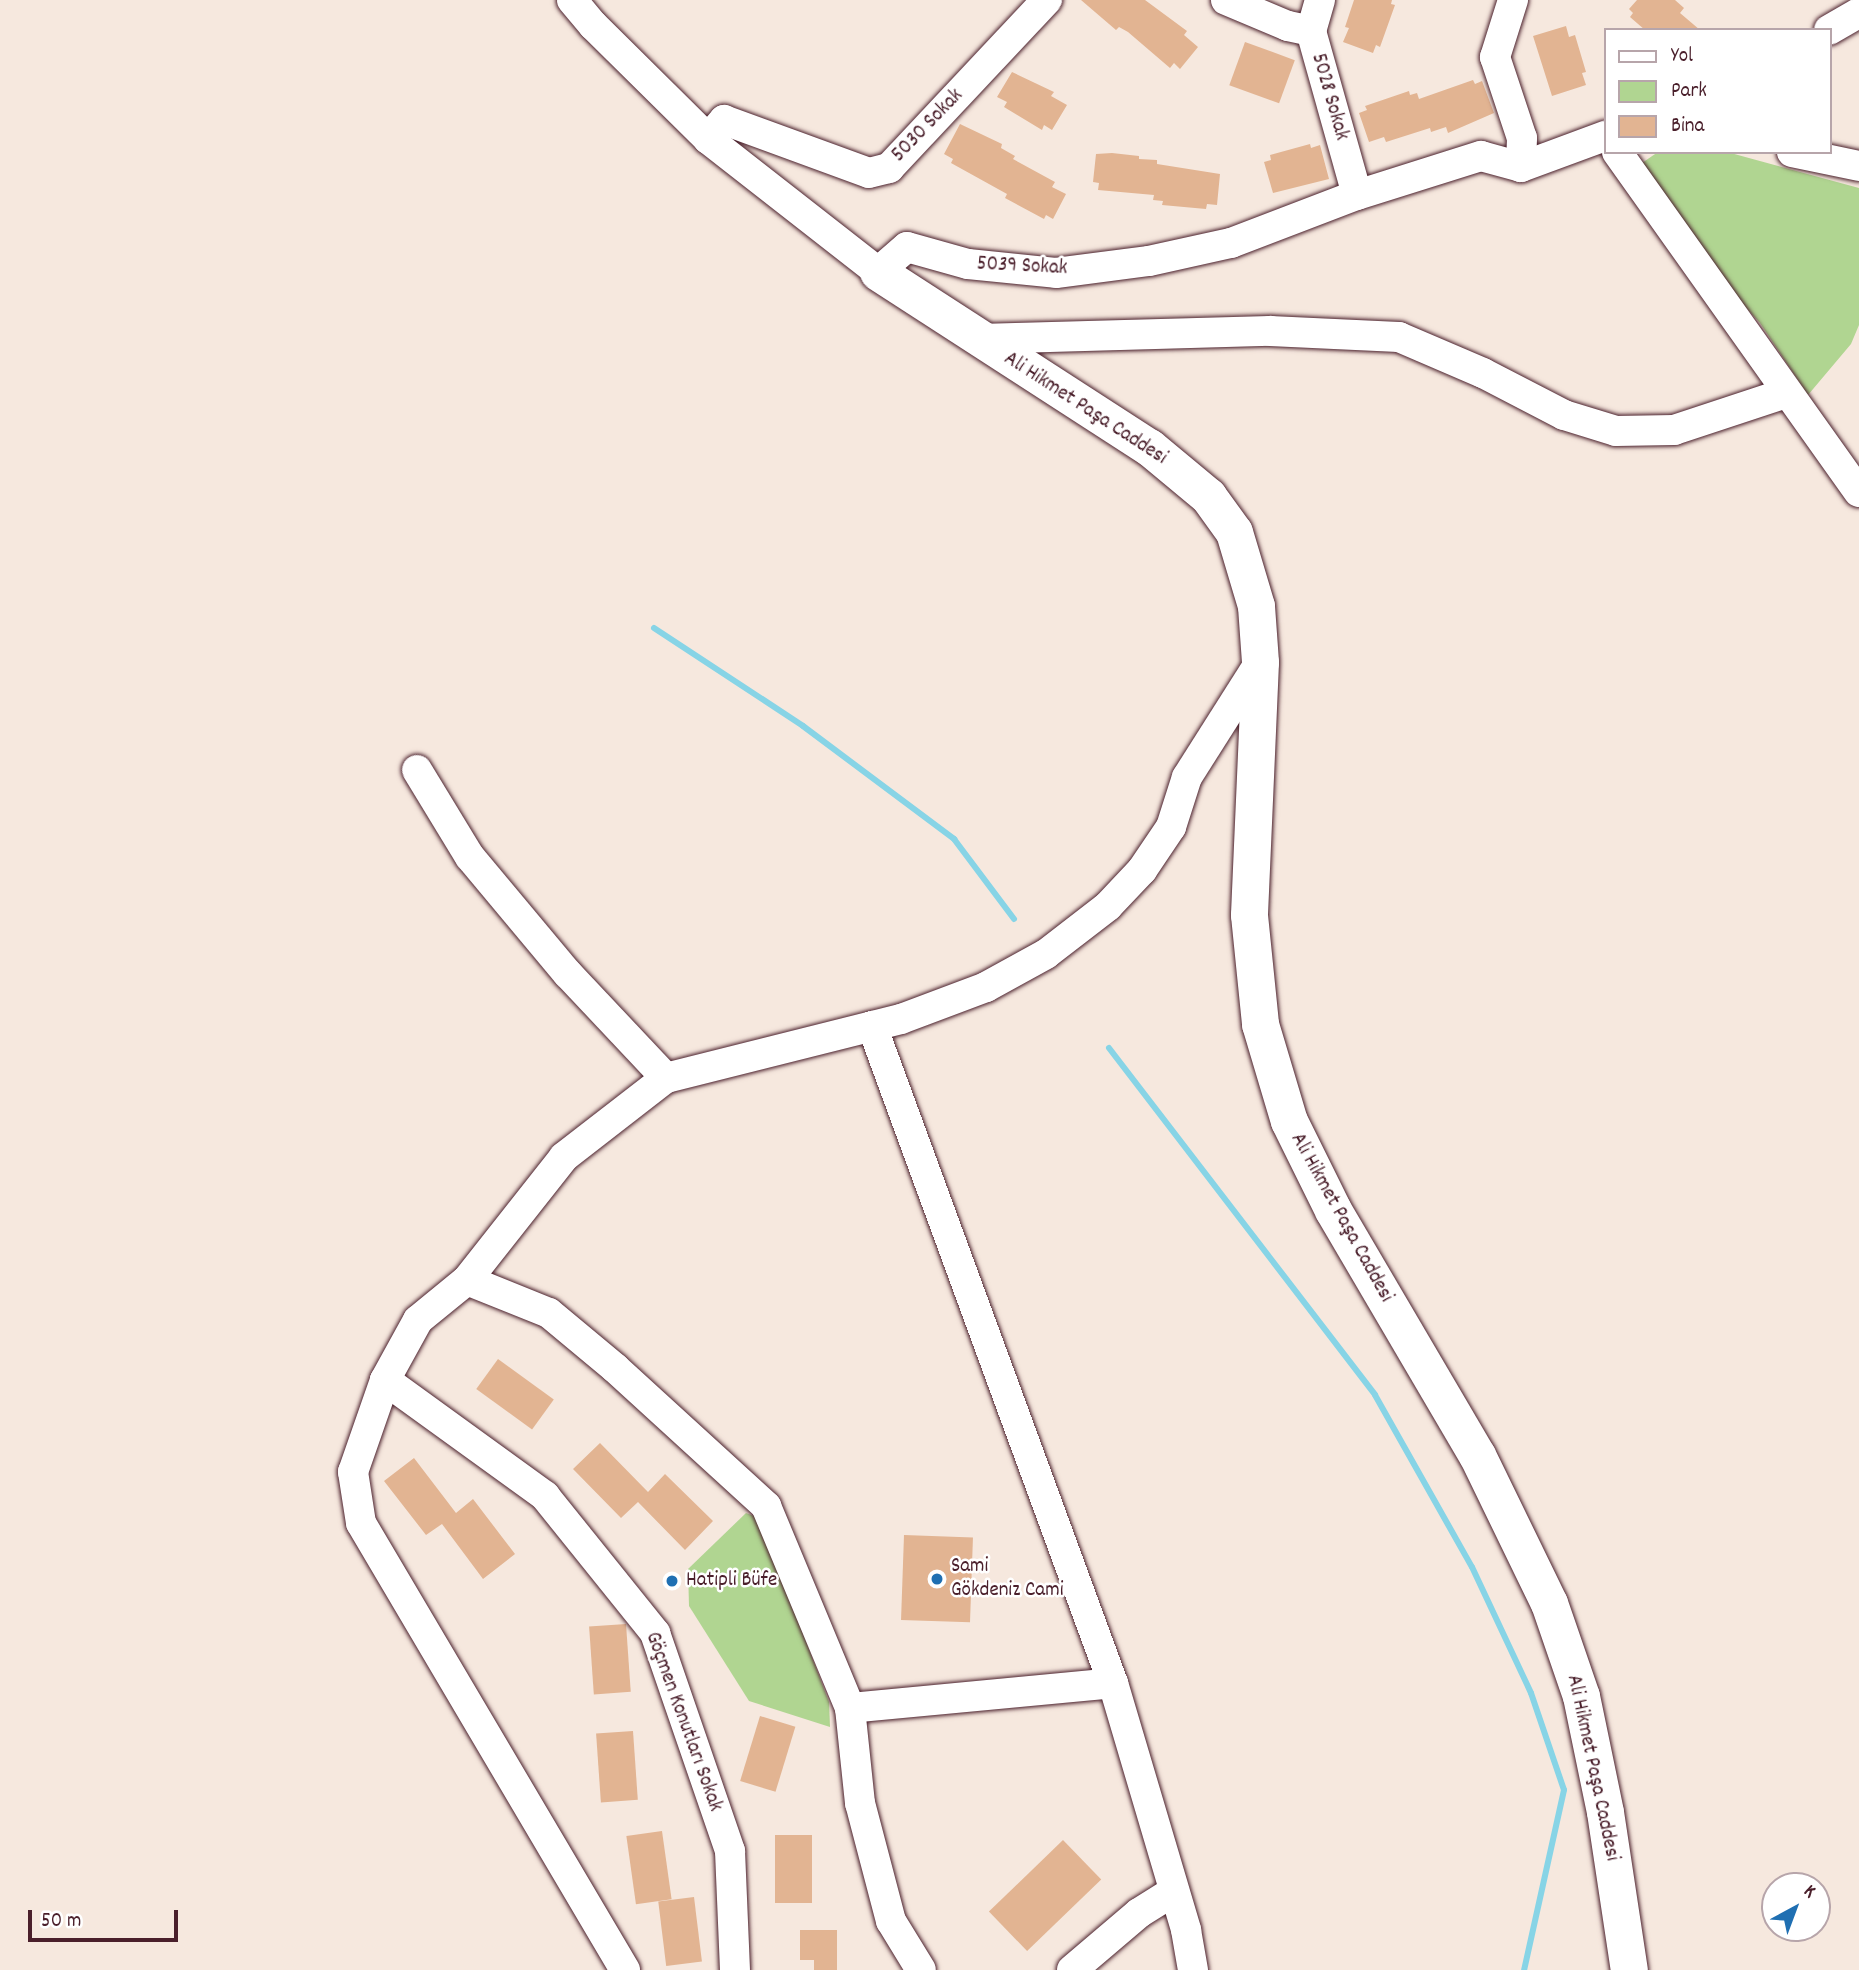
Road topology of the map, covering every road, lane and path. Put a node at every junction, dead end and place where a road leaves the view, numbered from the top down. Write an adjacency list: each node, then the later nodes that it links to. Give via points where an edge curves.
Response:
1 (572, 0): 11 (street)
2 (1046, 0): 11 (street, 5030 Sokak, via 889,168 869,173 724,120)
3 (1226, 0): 9 (street)
4 (1280, 0): 9 (street)
5 (1320, 0): 9 (street, 5028 Sokak)
6 (1513, 0): 15 (street, via 1495,57 1522,138)
7 (1859, 13): 8 (street)
8 (1831, 29)
9 (1311, 32): 16 (street, 5028 Sokak)
10 (1604, 136): 15 (street)
11 (708, 138): 17 (street)
12 (1618, 154): 19 (street)
13 (1802, 154): 14 (street)
14 (1859, 166)
15 (1521, 167): 16 (street, 5039 Sokak, via 1481,156)
16 (1357, 195): 17 (street, 5039 Sokak, via 1231,243 1149,261 1056,273 968,264 908,247)
17 (878, 272): 18 (main road, Ali Hikmet Paşa Caddesi)
18 (979, 339): 19 (street, via 1270,331 1399,337 1564,415 1616,431 1674,430); 21 (main road, Ali Hikmet Paşa Caddesi, via 1149,447 1208,496 1234,532 1245,562 1256,606)
19 (1786, 393): 20 (street)
20 (1859, 492)
21 (1260, 662): 23 (street, via 1187,777 1171,827 1142,870 1108,906 1046,954 986,987); 35 (main road, Ali Hikmet Paşa Caddesi, via 1249,915 1261,1024 1289,1121 1311,1166 1478,1455 1549,1603 1581,1696 1605,1812)
22 (417, 769): 24 (street, via 470,857 568,974)
23 (872, 1026): 24 (street); 27 (street)
24 (666, 1078): 25 (street, via 564,1157)
25 (467, 1280): 26 (street, via 418,1320); 28 (street, via 549,1313 766,1506)
26 (385, 1380): 30 (street, via 353,1472 361,1523); 31 (street, Göçmen Konutları Sokak, via 545,1496 655,1633 730,1851)
27 (1113, 1683): 28 (street); 29 (street)
28 (850, 1708): 32 (street, via 860,1802 891,1921)
29 (1173, 1892): 33 (street, via 1139,1913); 34 (street)
30 (625, 1970)
31 (735, 1970)
32 (921, 1970)
33 (1072, 1970)
34 (1193, 1970)
35 (1629, 1970)

